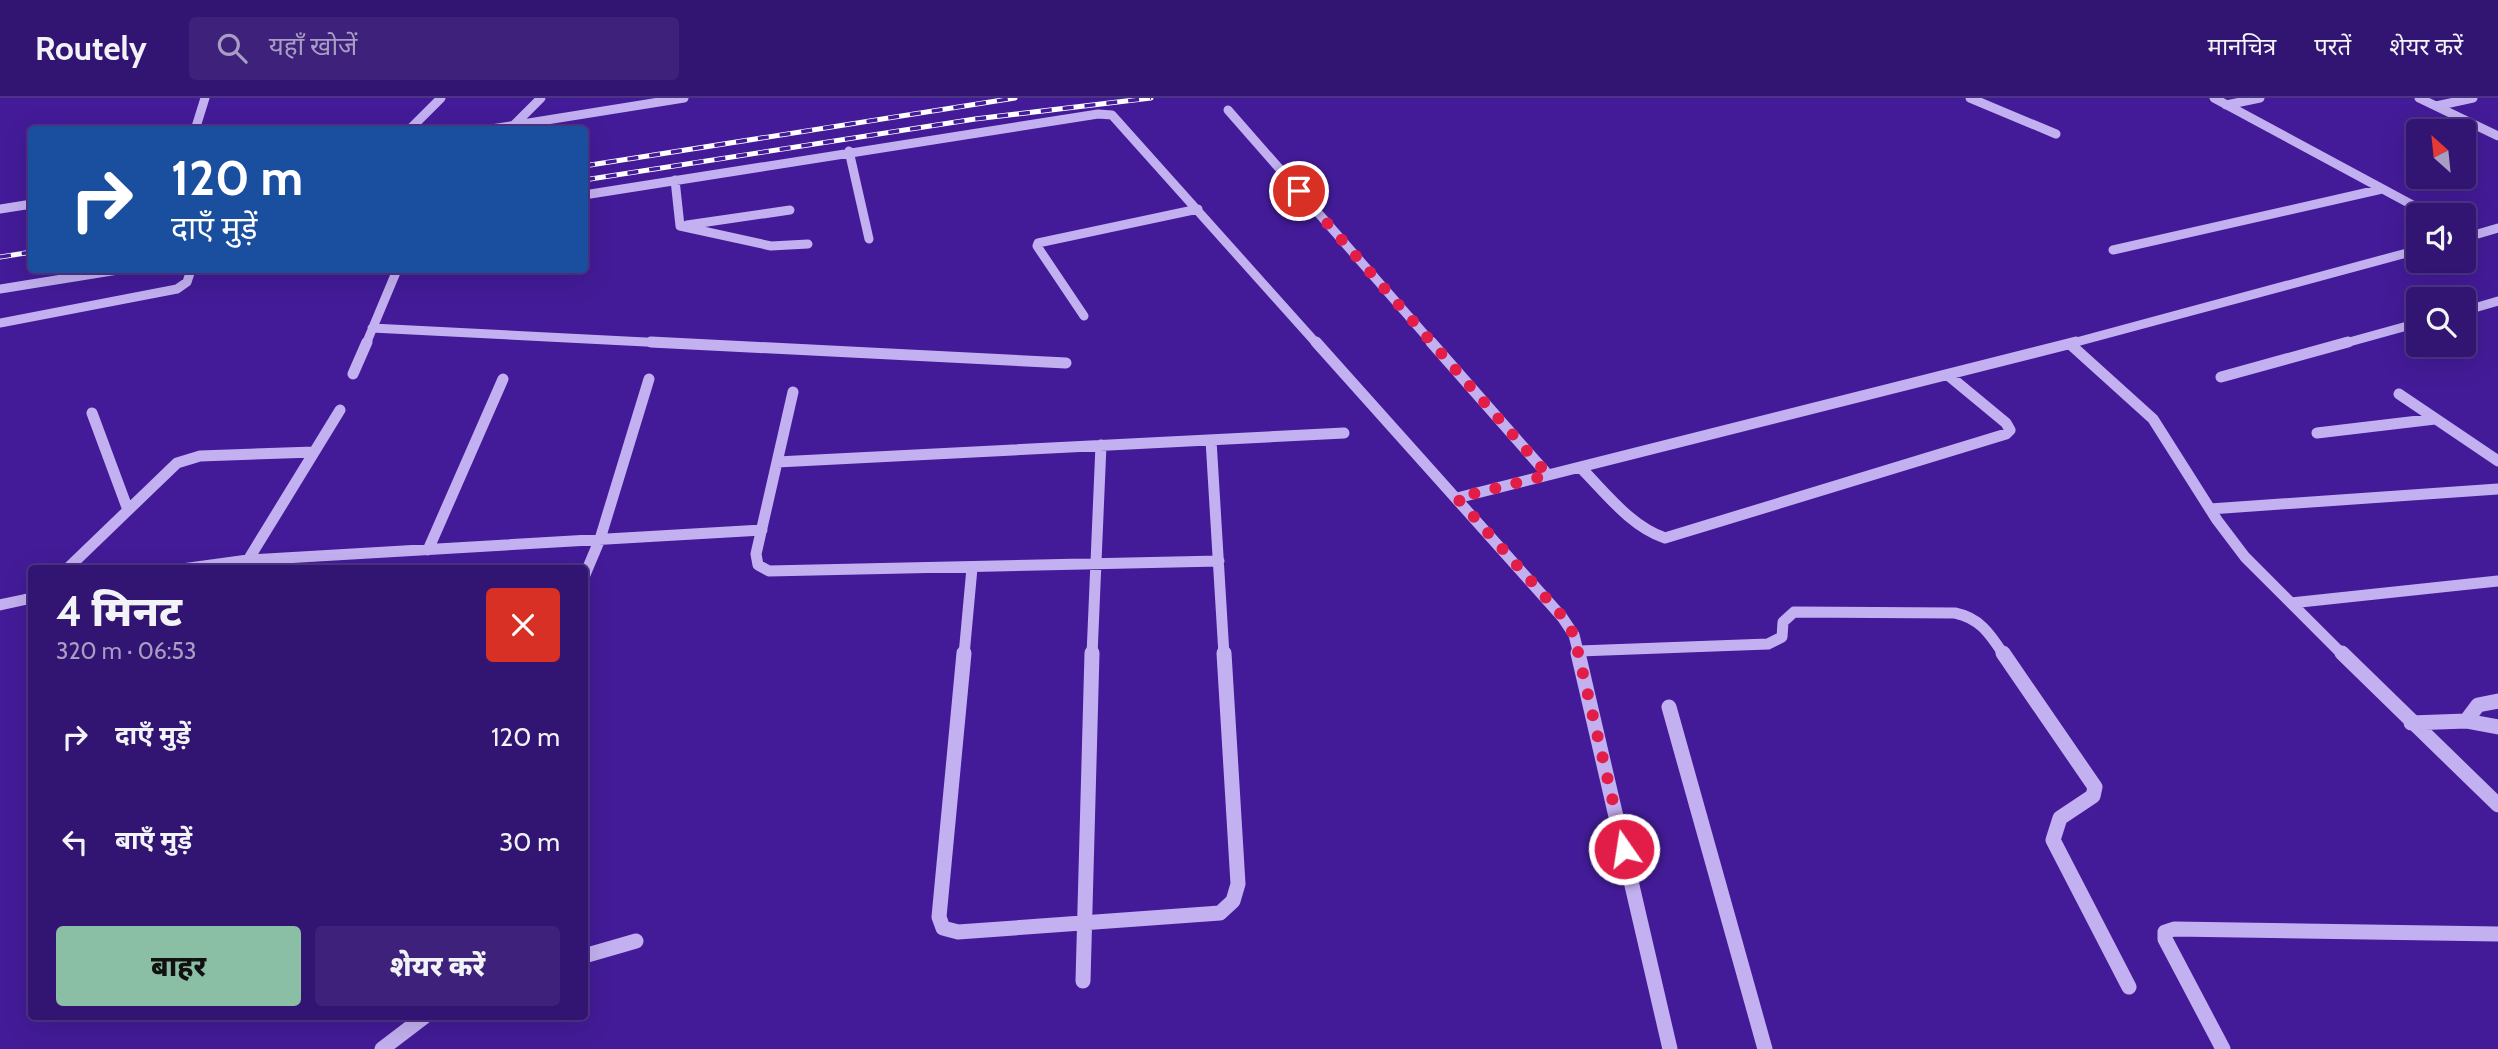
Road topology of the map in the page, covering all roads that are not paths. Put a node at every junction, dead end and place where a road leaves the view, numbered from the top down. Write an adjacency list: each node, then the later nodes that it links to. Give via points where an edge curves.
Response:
1 (205, 98): 15 (street)
2 (441, 98): 16 (street)
3 (541, 98): 14 (street)
4 (684, 98): 10 (street)
5 (1970, 98): 18 (street)
6 (2214, 98): 11 (street)
7 (2260, 98): 11 (street)
8 (2419, 98): 12 (street)
9 (2473, 98): 12 (street)
10 (644, 101): 14 (street)
11 (2226, 105): 22 (street)
12 (2436, 106): 19 (street)
13 (1228, 110): 66 (street)
14 (514, 125): 17 (street)
15 (196, 126)
16 (414, 126)
17 (508, 126)
18 (2056, 134)
19 (2498, 136)
20 (849, 151): 21 (street); 27 (street, via 1105,113 1121,123); 32 (street)
21 (675, 180): 23 (street); 29 (street)
22 (2382, 189): 24 (street); 34 (street)
23 (588, 194)
24 (2408, 203)
25 (28, 205): 26 (street)
26 (0, 209)
27 (1198, 209): 42 (street, via 1038,243); 68 (street)
28 (790, 210): 29 (street)
29 (680, 226): 33 (street, via 771,246)
30 (2498, 228): 31 (street)
31 (2476, 234)
32 (869, 239)
33 (808, 244)
34 (2113, 250)
35 (2406, 253): 46 (street)
36 (99, 273): 39 (street)
37 (190, 273): 43 (street, via 185,286 177,289)
38 (396, 273): 45 (street)
39 (0, 289)
40 (2498, 301): 41 (street)
41 (2476, 307)
42 (1084, 316)
43 (0, 323)
44 (2406, 326): 50 (street)
45 (372, 328): 47 (street); 48 (street)
46 (2070, 344): 49 (street); 69 (street, via 2153,419)
47 (1066, 363)
48 (353, 374)
49 (1948, 375): 65 (street); 65 (street, via 2010,430 1665,538 1642,528)
50 (2221, 377)
51 (503, 379): 73 (street)
52 (649, 379): 72 (street)
53 (793, 392): 64 (street)
54 (2399, 394): 57 (street)
55 (340, 410): 62 (street)
56 (92, 412): 70 (street)
57 (2435, 419): 59 (street); 63 (street)
58 (1344, 433): 60 (street)
59 (2317, 433)
60 (1211, 440): 61 (street); 74 (street)
61 (1101, 445): 64 (street); 77 (street)
62 (314, 452): 70 (street, via 186,459); 75 (street)
63 (2498, 461)
64 (777, 462): 71 (street)
65 (1580, 467): 66 (street)
66 (1548, 475): 68 (street)
67 (2498, 489): 69 (street)
68 (1457, 498): 84 (street, via 1563,617)
69 (2210, 509): 82 (street, via 2245,557)
70 (128, 510): 76 (street)
71 (762, 530): 72 (street); 79 (street, via 756,554 758,565 769,570)
72 (600, 539): 73 (street); 78 (street)
73 (428, 550): 75 (street)
74 (1219, 561): 77 (street); 91 (street, via 1238,884 1233,901 1220,913)
75 (246, 564)
76 (70, 565)
77 (1094, 566): 79 (street); 91 (street)
78 (588, 568)
79 (972, 568): 91 (street, via 939,917 943,928 958,933)
80 (2498, 581): 82 (street)
81 (28, 599): 83 (street)
82 (2291, 603): 88 (street)
83 (0, 605)
84 (1579, 651): 96 (street, via 1768,644 1782,637 1781,623 1794,612 1955,613 1978,621 2095,787 2093,796 2058,820 2053,840); 99 (street)
85 (2498, 701): 87 (street, via 2473,707)
86 (1669, 707): 100 (street)
87 (2466, 721): 88 (street); 89 (street)
88 (2411, 723): 90 (street)
89 (2498, 727)
90 (2498, 805)
91 (1085, 922): 95 (street)
92 (2498, 934): 101 (street, via 2165,932)
93 (636, 941): 94 (street)
94 (588, 955)
95 (1083, 981)
96 (2129, 987)
97 (420, 1020): 98 (street)
98 (382, 1049)
99 (1670, 1049)
100 (1765, 1049)
101 (2223, 1049)

